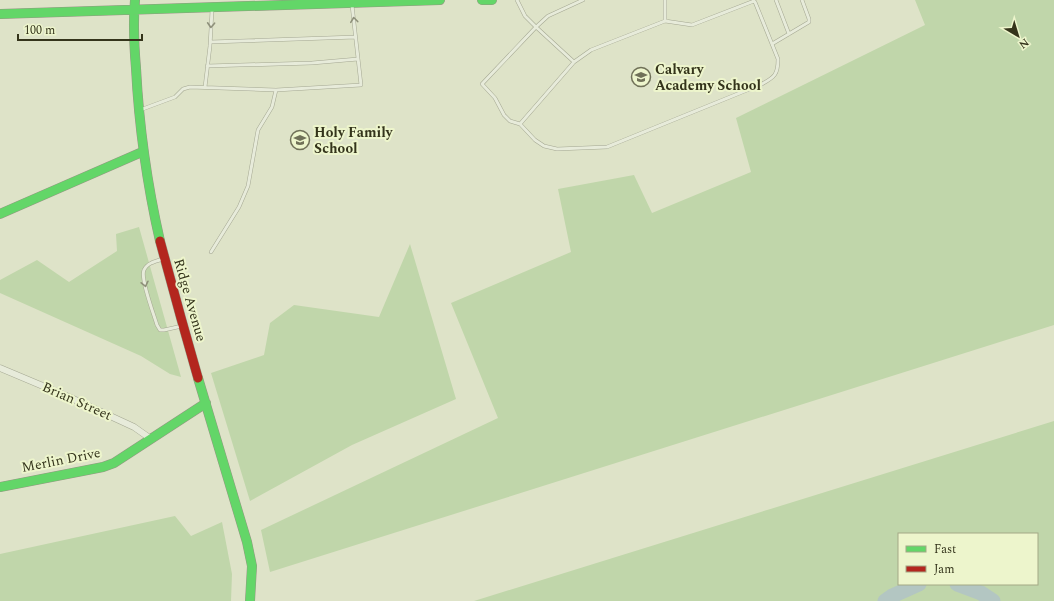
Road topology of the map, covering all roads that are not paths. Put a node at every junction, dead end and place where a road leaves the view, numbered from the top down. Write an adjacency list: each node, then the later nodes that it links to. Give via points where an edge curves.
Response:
1 (135, 0): 14 (street, Ridge Avenue)
2 (434, 0): 3 (street); 12 (street)
3 (440, 0)
4 (482, 0): 5 (street)
5 (492, 0)
6 (517, 0): 17 (lane, via 525,16)
7 (582, 0): 17 (lane, via 548,16)
8 (666, 0): 16 (lane)
9 (776, 0): 18 (lane)
10 (802, 0): 18 (lane, via 809,22)
11 (754, 1): 16 (lane, via 692,25); 21 (lane)
12 (352, 2): 13 (street); 19 (lane, one-way to 12)
13 (212, 8): 14 (street); 20 (lane, one-way to 20)
14 (134, 10): 15 (street); 27 (street, Ridge Avenue)
15 (0, 14)
16 (665, 21): 23 (lane, via 591,50)
17 (536, 26): 23 (lane); 28 (lane, via 482,84 495,98 504,115 510,121)
18 (789, 34): 21 (lane)
19 (356, 38): 20 (lane); 22 (lane)
20 (210, 42): 24 (lane)
21 (772, 44): 28 (lane, via 778,59 778,68 773,78 607,147 556,150 535,140)
22 (358, 59): 24 (lane); 26 (lane, via 361,85)
23 (574, 62): 28 (lane)
24 (207, 66): 25 (lane)
25 (204, 87): 26 (lane); 27 (lane, via 183,89 175,97)
26 (276, 90): 31 (lane, via 272,107 258,130 248,186 239,207)
27 (138, 111): 29 (street, Ridge Avenue)
28 (520, 124)
29 (142, 152): 30 (street); 32 (street, Ridge Avenue)
30 (0, 214)
31 (211, 252)
32 (164, 258): 33 (street, Ridge Avenue); 33 (lane, one-way to 33, via 144,269 144,281 160,330)
33 (183, 326): 35 (street, Ridge Avenue)
34 (0, 368): 36 (street, Brian Street, via 134,427)
35 (206, 403): 36 (street, Merlin Drive); 38 (street, Ridge Avenue, via 247,542 252,566)
36 (151, 439): 37 (street, Merlin Drive, via 114,464)
37 (0, 487)
38 (250, 601)

